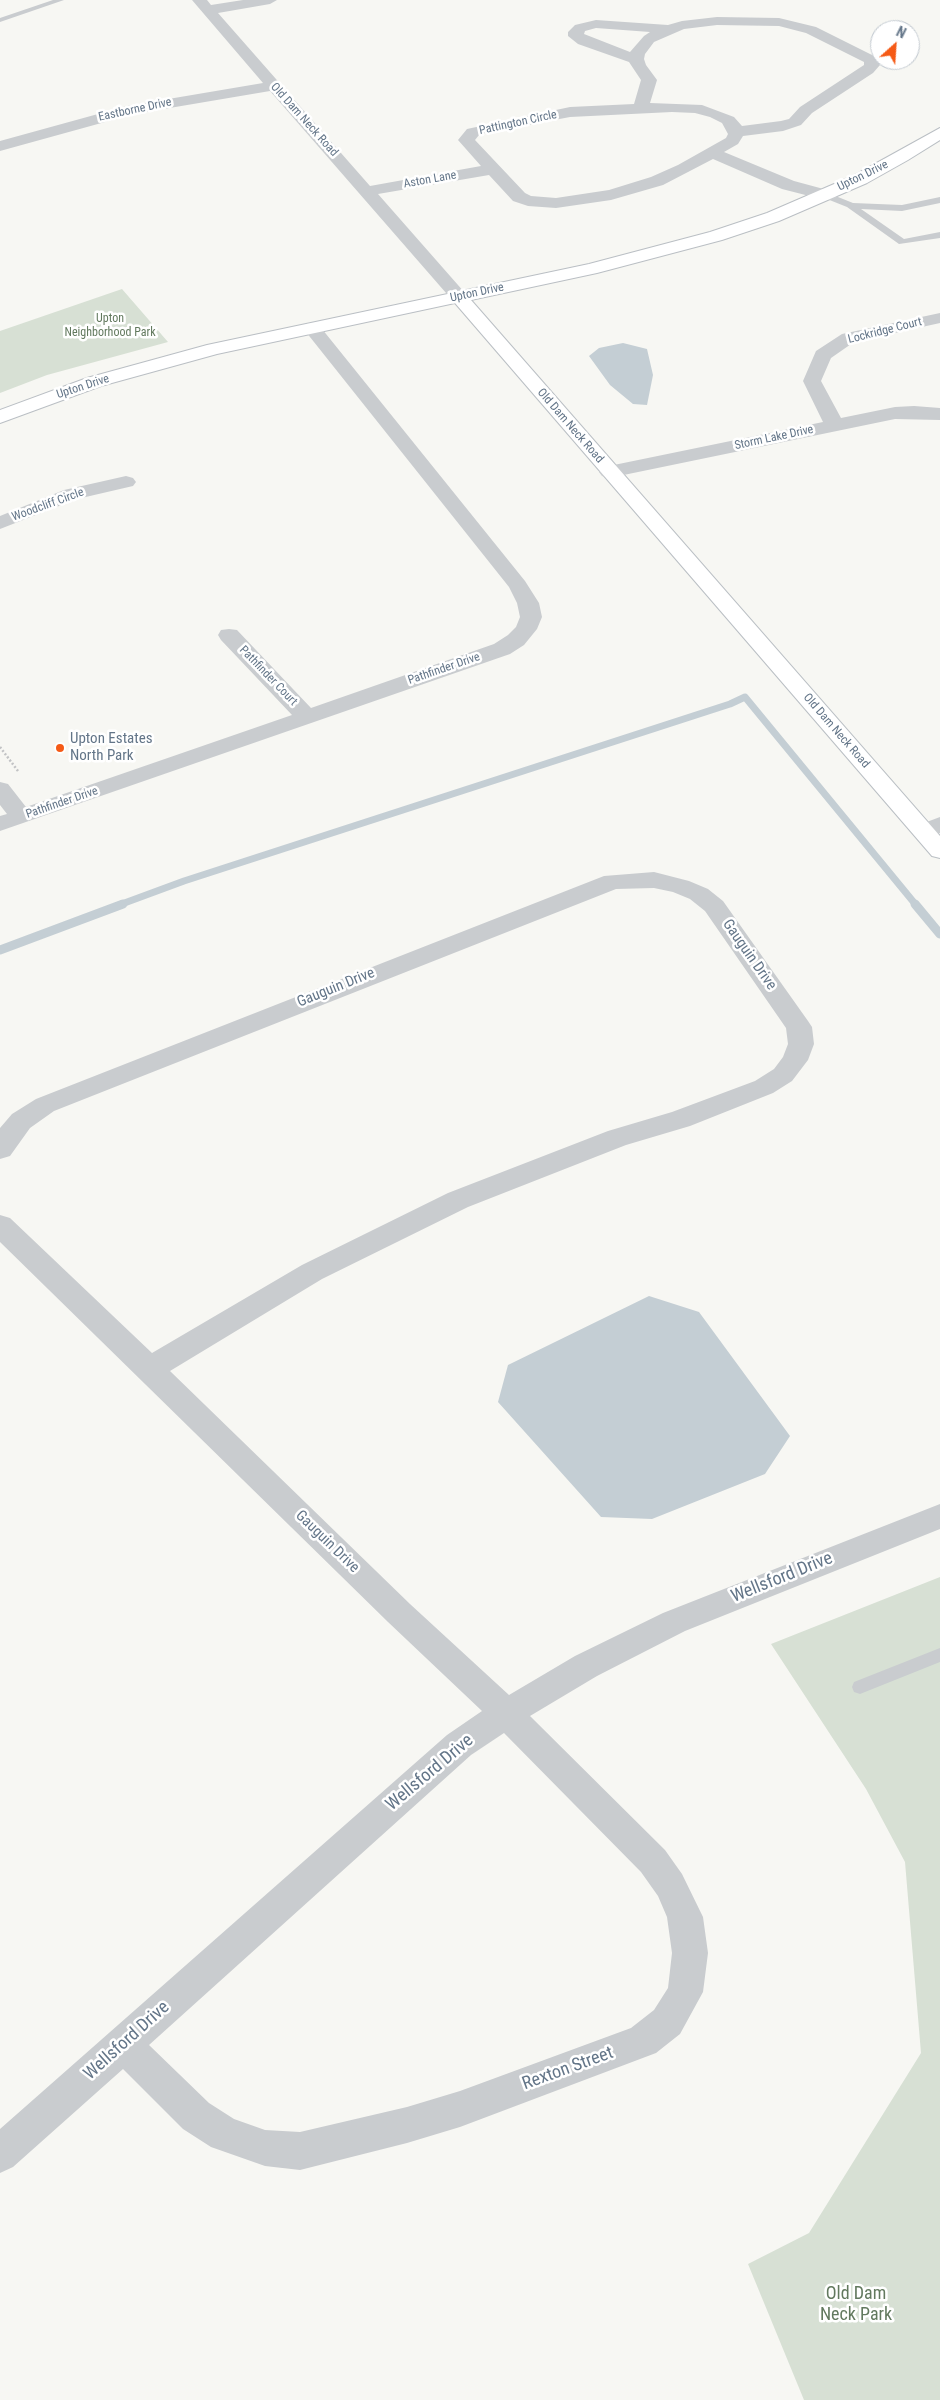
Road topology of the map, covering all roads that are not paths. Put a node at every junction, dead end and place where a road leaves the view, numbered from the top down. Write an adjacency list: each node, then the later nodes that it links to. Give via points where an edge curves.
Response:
1 (60, 0): 4 (lane)
2 (270, 0): 3 (street)
3 (203, 5): 7 (street, Old Dam Neck Road)
4 (0, 20)
5 (668, 29): 6 (street, via 648,39); 6 (street, via 596,24 576,32 576,36 584,41); 9 (street, via 699,22 779,22 811,30 871,60 868,70 806,110 795,122)
6 (636, 59): 8 (street, via 649,80)
7 (274, 86): 11 (street, Eastborne Drive, via 133,109); 14 (street, Old Dam Neck Road)
8 (641, 108): 9 (street, Pattington Circle, via 684,107 706,111 728,120); 13 (street, Pattington Circle, via 570,112 473,132 466,140)
9 (736, 132): 12 (street, Pattington Circle, via 732,141)
10 (940, 133): 15 (main road, Upton Drive, via 902,157)
11 (0, 146)
12 (718, 150): 13 (street, Pattington Circle, via 684,169 632,190 556,203 537,203 519,197); 15 (street, via 788,186)
13 (493, 169): 14 (street, Aston Lane)
14 (368, 191): 19 (street, Old Dam Neck Road)
15 (825, 195): 17 (lane); 19 (main road, Upton Drive, via 773,217 656,253)
16 (940, 200): 17 (lane, via 902,208)
17 (850, 206): 18 (lane, via 902,242)
18 (940, 235)
19 (459, 297): 21 (main road, Upton Drive); 25 (main road, Old Dam Neck Road)
20 (940, 318): 24 (street, Lockridge Court, via 848,338 822,355 812,381)
21 (312, 328): 23 (main road, Upton Drive, via 154,364 94,382); 29 (street, Pathfinder Drive, via 518,585 531,617 526,629 502,649)
22 (940, 414): 24 (street, Storm Lake Drive, via 895,413)
23 (0, 417)
24 (835, 426): 25 (street, Storm Lake Drive)
25 (609, 472): 32 (main road, Old Dam Neck Road)
26 (126, 482): 27 (street, Woodcliff Circle, via 71,494)
27 (0, 523)
28 (229, 635): 29 (street, Pathfinder Court)
29 (307, 717): 31 (street, Pathfinder Drive)
30 (0, 789): 31 (street)
31 (11, 821)
32 (932, 827): 33 (main road, Old Dam Neck Road)
33 (940, 851)
34 (0, 1149): 36 (street, Gauguin Drive, via 21,1122 45,1105 613,881 654,880 699,894 714,906 799,1026 801,1044 795,1060 783,1075 764,1087 680,1119 617,1138 458,1200 312,1272)
35 (0, 1225): 36 (street, Gauguin Drive)
36 (150, 1368): 40 (street, Gauguin Drive, via 399,1613)
37 (940, 1516): 40 (street, Wellsford Drive, via 674,1622 586,1666)
38 (940, 1655): 39 (lane)
39 (860, 1687)
40 (506, 1713): 41 (street, Wellsford Drive, via 459,1745); 41 (street, Rexton Street, via 653,1861 670,1885 685,1917 690,1953 685,1992 667,2022 643,2041 460,2109 300,2151 265,2148 224,2134 196,2116)
41 (123, 2044): 42 (street, Wellsford Drive)
42 (0, 2154)

